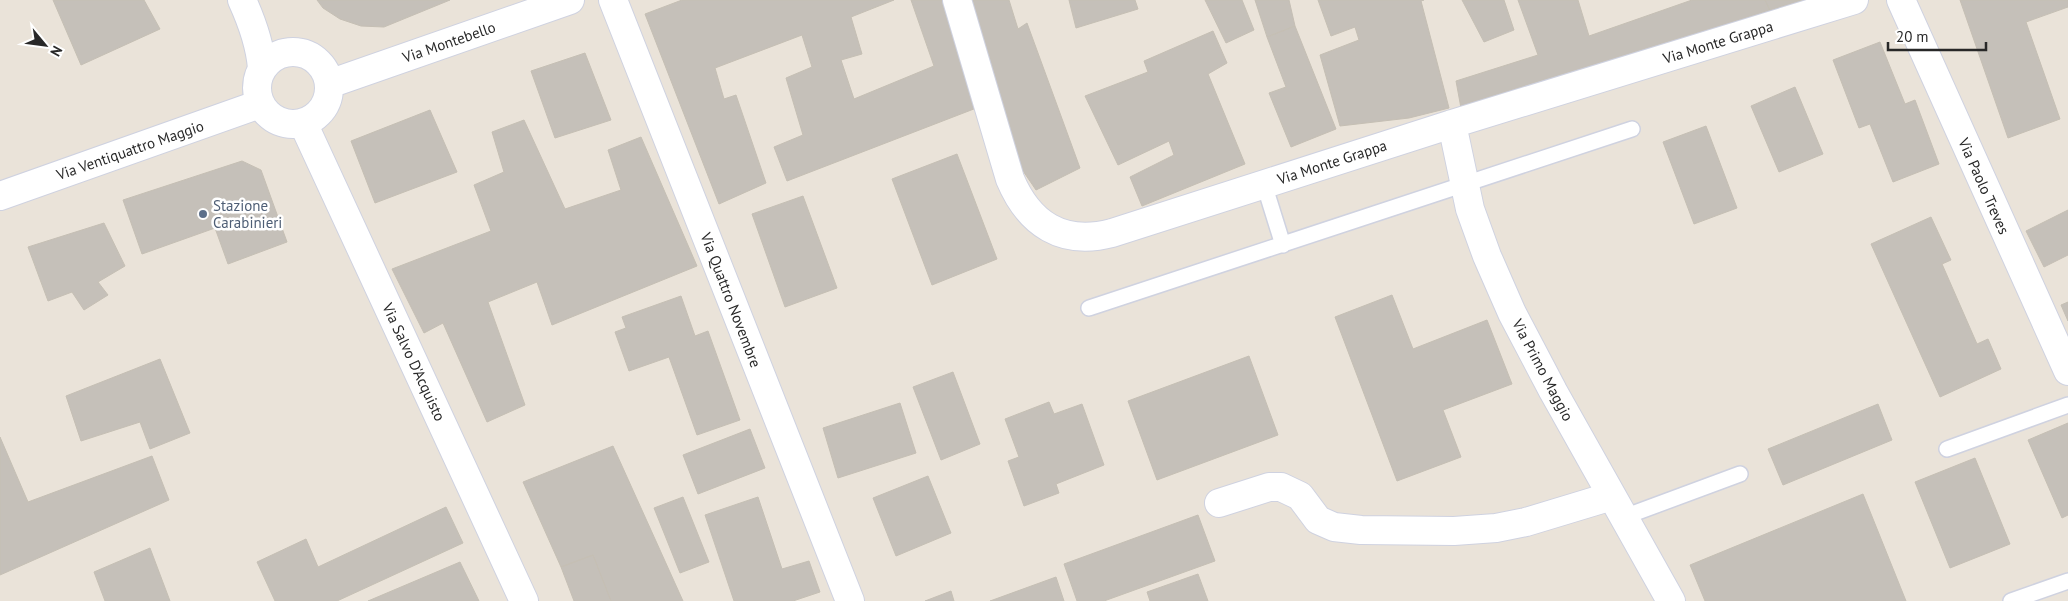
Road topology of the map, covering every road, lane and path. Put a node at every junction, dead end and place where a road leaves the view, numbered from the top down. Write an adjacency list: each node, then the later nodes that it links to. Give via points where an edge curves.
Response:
1 (242, 0): 7 (street, via 252,23)
2 (570, 0): 8 (street, Via Montebello)
3 (613, 0): 26 (street, Via Quattro Novembre)
4 (957, 0): 13 (street, Via Monte Grappa, via 1010,179 1021,202 1040,223 1073,237 1102,236)
5 (1854, 0): 11 (street, Via Monte Grappa)
6 (1901, 0): 18 (street, Via Paolo Treves)
7 (262, 68): 8 (street, via 271,58 281,54 293,51 306,54 324,70); 9 (street, via 257,92)
8 (329, 84): 10 (street, via 323,108 315,117)
9 (260, 104): 10 (street, via 278,121); 15 (street, Via Ventiquattro Maggio)
10 (303, 122): 25 (street, Via Salvo D'Acquisto)
11 (1452, 124): 13 (street, Via Monte Grappa); 14 (street, Via Primo Maggio)
12 (1632, 129): 14 (lane)
13 (1264, 184): 16 (lane)
14 (1463, 186): 16 (lane); 23 (street, Via Primo Maggio, via 1484,249 1512,313)
15 (0, 196)
16 (1283, 245): 17 (lane)
17 (1089, 308)
18 (2068, 371)
19 (2068, 405): 20 (lane)
20 (1947, 450)
21 (1740, 474): 23 (lane)
22 (1219, 503): 23 (street, via 1269,487 1281,487 1300,496 1318,520 1343,529 1454,531 1519,524)
23 (1618, 506): 27 (street, Via Primo Maggio)
24 (2068, 581): 28 (lane)
25 (524, 601)
26 (850, 601)
27 (1671, 601)
28 (2011, 601)

